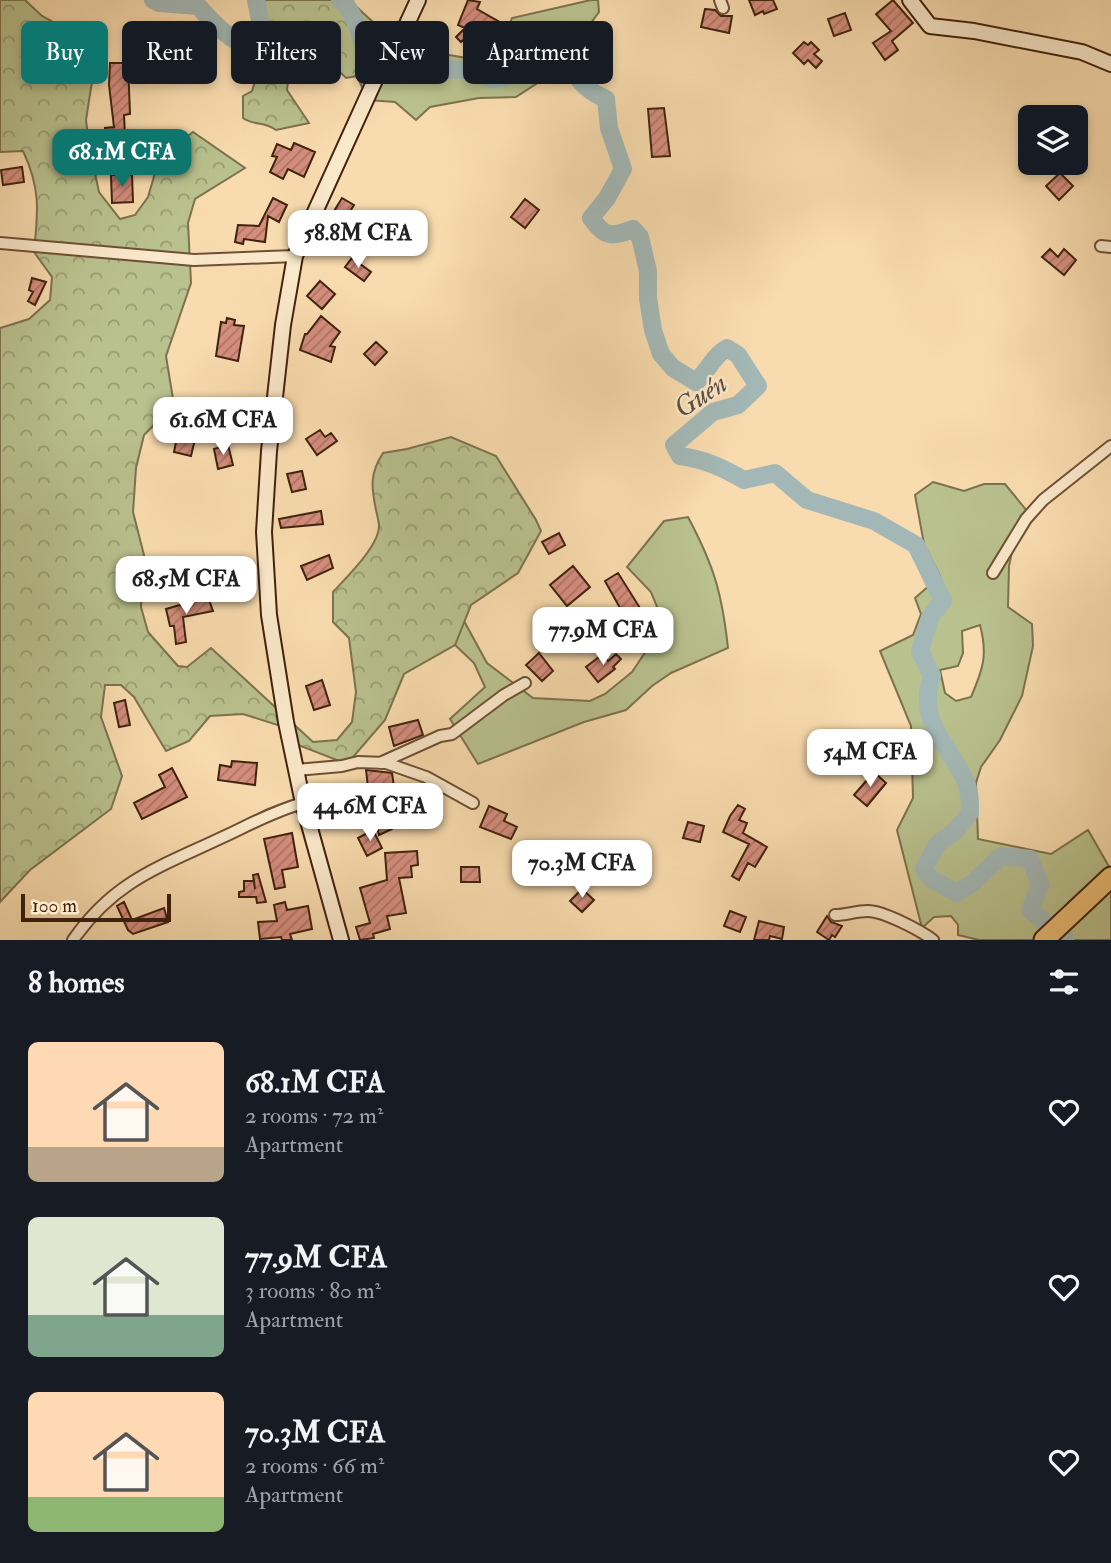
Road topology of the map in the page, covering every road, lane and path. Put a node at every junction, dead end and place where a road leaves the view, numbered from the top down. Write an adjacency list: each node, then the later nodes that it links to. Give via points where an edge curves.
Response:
1 (418, 0): 3 (main road)
2 (910, 0): 4 (main road, via 930,26 1082,52)
3 (408, 21)
4 (1111, 64)
5 (373, 84): 7 (main road)
6 (0, 243): 7 (street, via 194,260)
7 (295, 256): 12 (main road, via 269,451 264,532 269,615)
8 (1111, 446): 9 (street, via 1043,500)
9 (993, 572)
10 (525, 683): 11 (street, via 452,734)
11 (380, 763): 12 (street); 14 (street, via 411,770)
12 (296, 770): 13 (main road)
13 (303, 803): 18 (street, via 151,870 99,906); 19 (main road)
14 (473, 803)
15 (1111, 877): 17 (highway)
16 (835, 915): 20 (street, via 878,911)
17 (1050, 934)
18 (73, 940)
19 (341, 940)
20 (933, 940)

